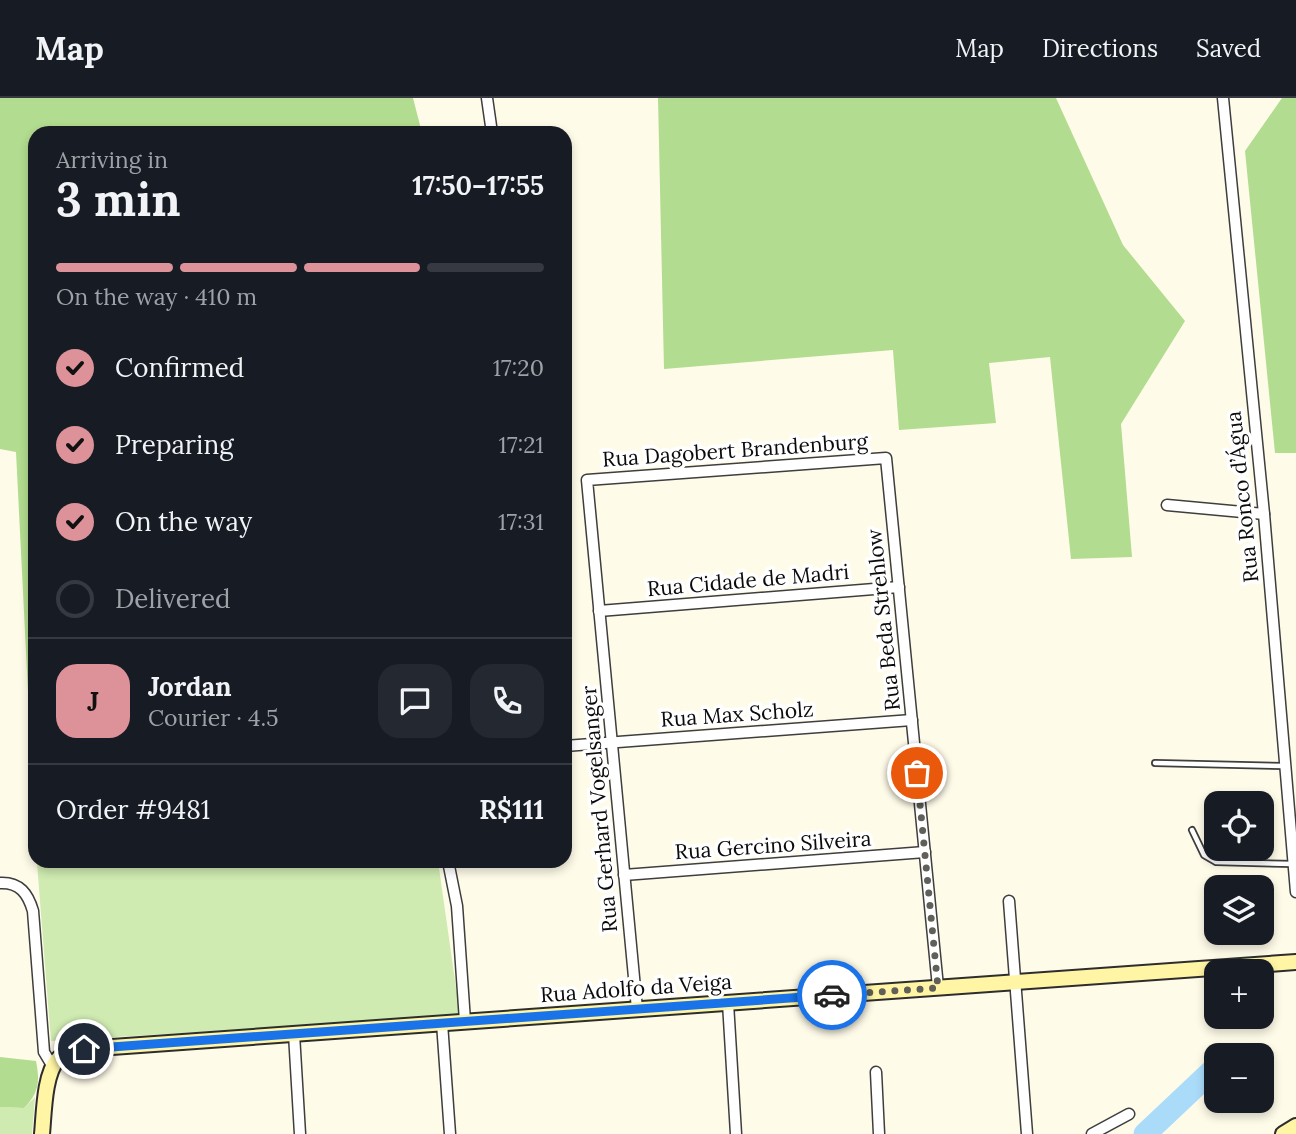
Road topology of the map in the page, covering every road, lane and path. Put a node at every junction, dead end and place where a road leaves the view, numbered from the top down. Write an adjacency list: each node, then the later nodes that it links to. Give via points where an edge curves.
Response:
1 (487, 98): 3 (street)
2 (1223, 98): 7 (street, Rua Ronco d’Água)
3 (491, 126)
4 (886, 458): 5 (street, Rua Dagobert Brandenburg); 8 (street, Rua Beda Strehlow)
5 (587, 480): 9 (street, Rua Gerhard Vogelsanger)
6 (1167, 505): 7 (street)
7 (1264, 514): 14 (street, Rua Ronco d’Água)
8 (899, 587): 9 (street, Rua Cidade de Madri); 10 (street, Rua Beda Strehlow)
9 (599, 611): 11 (street, Rua Gerhard Vogelsanger)
10 (912, 720): 11 (street, Rua Max Scholz); 16 (street, Rua Beda Strehlow)
11 (612, 743): 12 (street, Rua Max Scholz); 19 (street, Rua Gerhard Vogelsanger)
12 (572, 746)
13 (1156, 763): 14 (lane)
14 (1286, 766): 17 (street, Rua Ronco d’Água)
15 (1192, 830): 17 (lane, via 1204,855 1216,862)
16 (925, 852): 19 (street, Rua Gercino Silveira); 25 (street, Rua Beda Strehlow)
17 (1294, 864): 21 (street, Rua Ronco d’Água)
18 (449, 868): 28 (street, via 457,906)
19 (624, 876): 27 (street, Rua Gerhard Vogelsanger)
20 (0, 883): 31 (street, via 18,886 33,911 44,1052)
21 (1296, 892)
22 (1009, 901): 24 (street)
23 (1296, 962): 24 (street, Rua Adolfo da Veiga)
24 (1015, 982): 25 (street, Rua Adolfo da Veiga); 41 (street)
25 (938, 988): 26 (street, Rua Adolfo da Veiga)
26 (727, 1003): 27 (street, Rua Adolfo da Veiga); 39 (street)
27 (637, 1009): 28 (street, Rua Adolfo da Veiga)
28 (465, 1021): 29 (street, Rua Adolfo da Veiga)
29 (442, 1023): 30 (street, Rua Adolfo da Veiga); 37 (street)
30 (294, 1034): 31 (street, Rua Adolfo da Veiga, via 84,1049 65,1055); 36 (street)
31 (53, 1066): 35 (street)
32 (876, 1072): 40 (street)
33 (1129, 1114): 42 (street)
34 (1296, 1126): 43 (street)
35 (42, 1134)
36 (300, 1134)
37 (450, 1134)
38 (727, 1134): 39 (street)
39 (736, 1134)
40 (879, 1134)
41 (1027, 1134)
42 (1092, 1134)
43 (1283, 1134)

